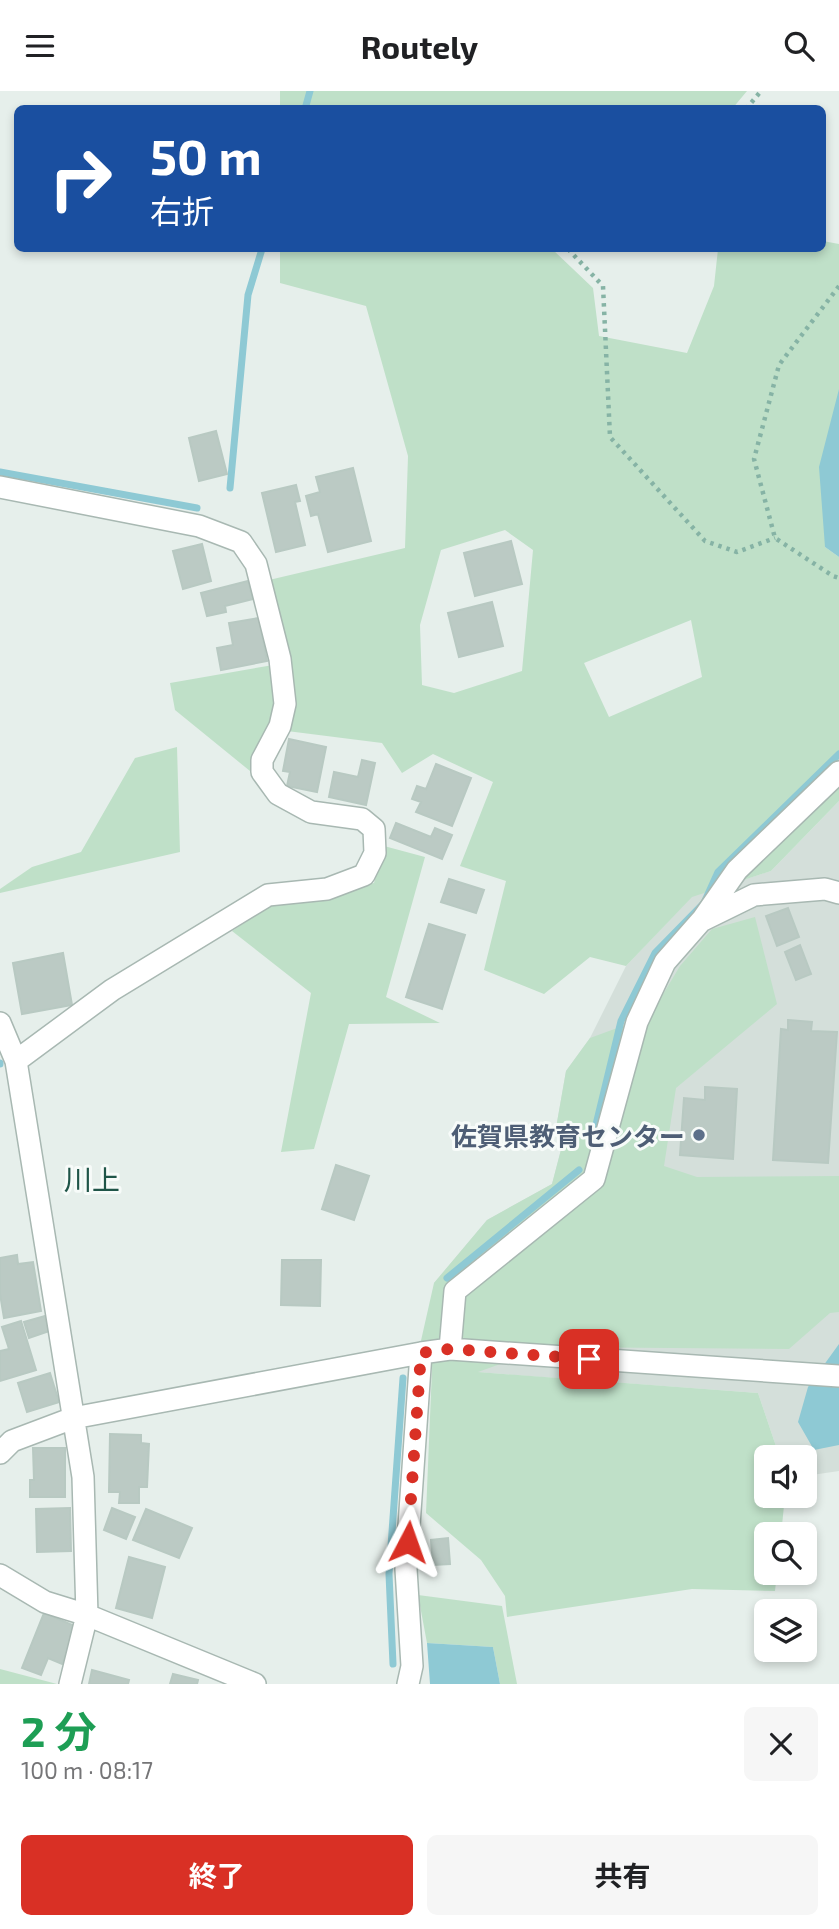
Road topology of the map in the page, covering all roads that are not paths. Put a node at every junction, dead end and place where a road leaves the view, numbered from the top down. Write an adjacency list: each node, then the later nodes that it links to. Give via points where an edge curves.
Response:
1 (0, 487): 6 (street, via 199,526 241,542 256,564 280,659 285,704 280,726 262,760 262,772 278,794 311,812 362,819 374,829 375,853 364,875 327,889 268,895 112,990)
2 (839, 772): 4 (street, via 737,870)
3 (839, 893): 4 (street, via 825,889 754,895)
4 (701, 921): 7 (street, via 666,962 637,1022 594,1179 455,1291)
5 (0, 1023): 6 (street)
6 (16, 1061): 10 (street)
7 (450, 1349): 8 (street); 9 (street)
8 (421, 1353): 10 (street); 16 (street, via 406,1569 412,1666)
9 (839, 1376)
10 (73, 1418): 11 (street, via 12,1441); 13 (street, via 83,1477)
11 (0, 1453)
12 (0, 1575): 13 (street, via 45,1602)
13 (87, 1615): 14 (street); 15 (street)
14 (70, 1684)
15 (255, 1684)
16 (408, 1684)

